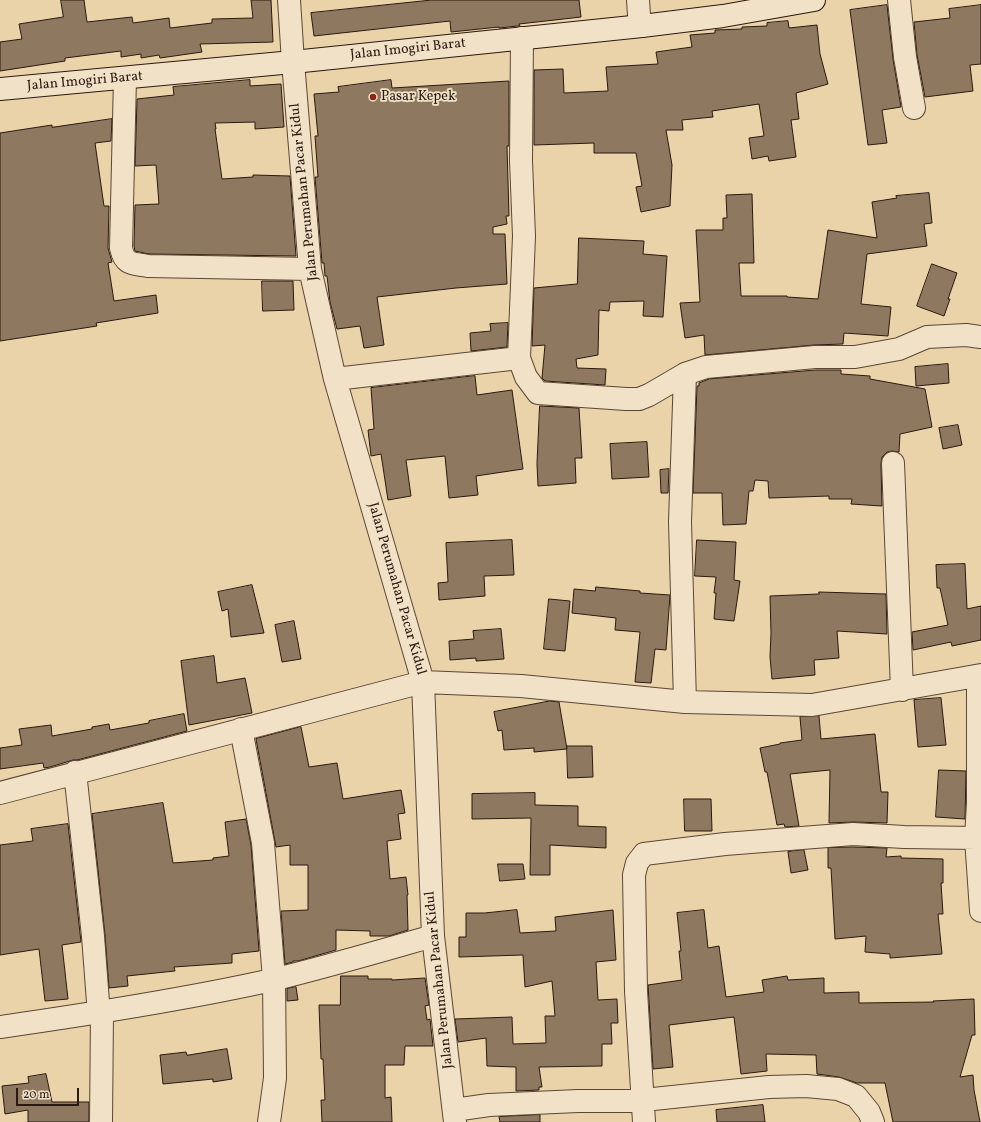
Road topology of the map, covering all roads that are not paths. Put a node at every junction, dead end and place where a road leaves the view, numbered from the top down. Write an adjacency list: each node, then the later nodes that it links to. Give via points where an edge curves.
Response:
1 (289, 0): 7 (street, Jalan Perumahan Pacar Kidul)
2 (638, 0): 5 (street)
3 (814, 0): 5 (street, Jalan Imogiri Barat, via 724,16)
4 (899, 0): 10 (street)
5 (642, 26): 6 (street, Jalan Imogiri Barat)
6 (522, 38): 7 (street, Jalan Imogiri Barat); 13 (street, via 521,161 524,236)
7 (293, 62): 8 (street, Jalan Imogiri Barat); 11 (street, Jalan Perumahan Pacar Kidul)
8 (125, 78): 9 (street, Jalan Imogiri Barat); 11 (street, via 121,248 123,258 129,263 148,266)
9 (0, 90)
10 (914, 108)
11 (310, 269): 15 (street, Jalan Perumahan Pacar Kidul)
12 (981, 337): 14 (street, via 927,337 899,349 870,355 706,367)
13 (519, 358): 14 (street, via 526,377 538,392 638,398 649,395); 15 (street)
14 (685, 374): 20 (street, via 680,522)
15 (335, 379): 18 (street, Jalan Perumahan Pacar Kidul)
16 (893, 463): 19 (street)
17 (979, 675): 19 (street); 24 (street)
18 (423, 682): 20 (street, via 521,686); 21 (street); 27 (street, Jalan Perumahan Pacar Kidul)
19 (902, 690): 20 (street, via 812,705)
20 (685, 702)
21 (241, 729): 22 (street); 28 (street, via 263,843)
22 (75, 772): 23 (street); 29 (street, via 98,1002)
23 (0, 793)
24 (976, 838): 25 (street); 31 (street, via 853,834 725,844 644,854 634,875 636,991)
25 (980, 868): 26 (street)
26 (981, 911)
27 (433, 936): 28 (street); 32 (street, Jalan Perumahan Pacar Kidul)
28 (274, 979): 29 (street); 34 (street, via 275,1078)
29 (102, 1013): 30 (street); 33 (street)
30 (0, 1026)
31 (643, 1100): 32 (street, via 490,1105); 35 (street); 36 (street, via 769,1087 806,1086 838,1090 856,1096 869,1112)
32 (454, 1116)
33 (101, 1122)
34 (269, 1122)
35 (644, 1122)
36 (873, 1122)

